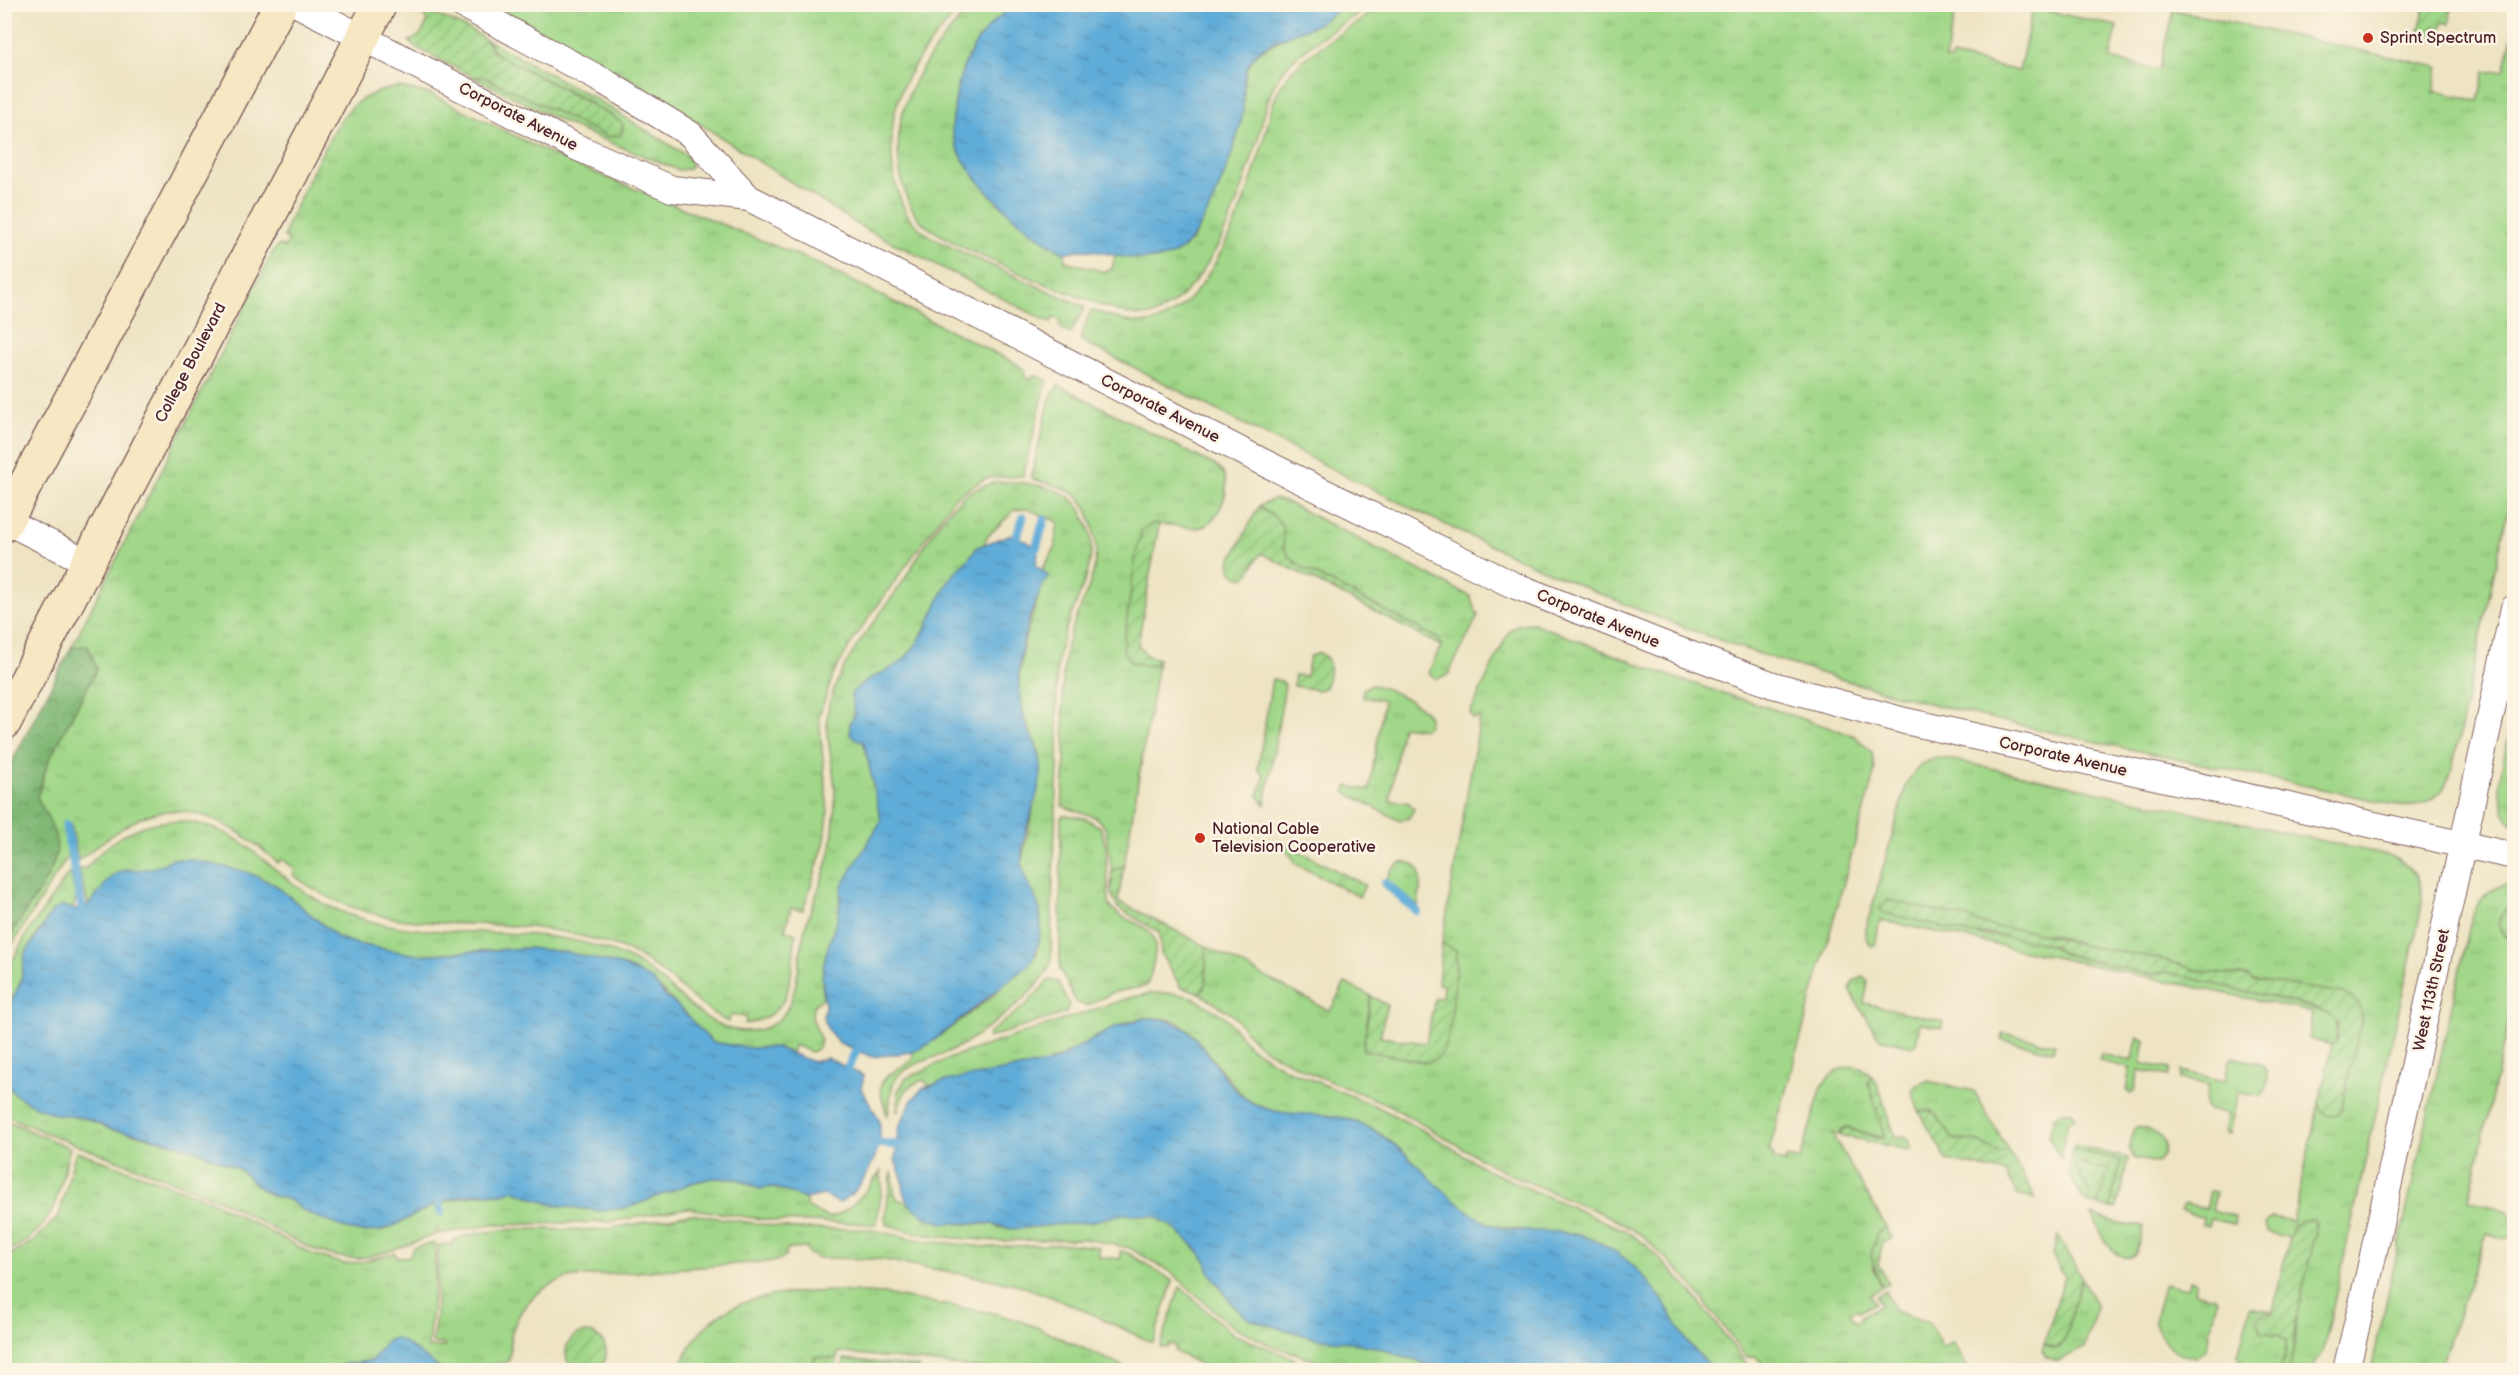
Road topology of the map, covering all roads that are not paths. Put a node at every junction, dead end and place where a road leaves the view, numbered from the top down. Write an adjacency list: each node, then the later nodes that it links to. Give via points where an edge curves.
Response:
1 (281, 4): 7 (main road)
2 (297, 4): 5 (street, Corporate Avenue)
3 (380, 4): 5 (main road, College Boulevard)
4 (461, 4): 6 (street, Corporate Avenue, via 605,82 690,134)
5 (363, 37): 6 (street, Corporate Avenue, via 574,146 672,189); 8 (main road, College Boulevard)
6 (748, 198): 11 (street, Corporate Avenue, via 1261,461 1511,584 1678,650 1773,685 1905,721)
7 (5, 522): 8 (street)
8 (87, 562): 10 (main road, College Boulevard)
9 (2514, 608): 11 (street, West 113th Street)
10 (4, 723)
11 (2463, 846): 12 (street, Corporate Avenue); 13 (street, West 113th Street)
12 (2514, 856)
13 (2346, 1371)

